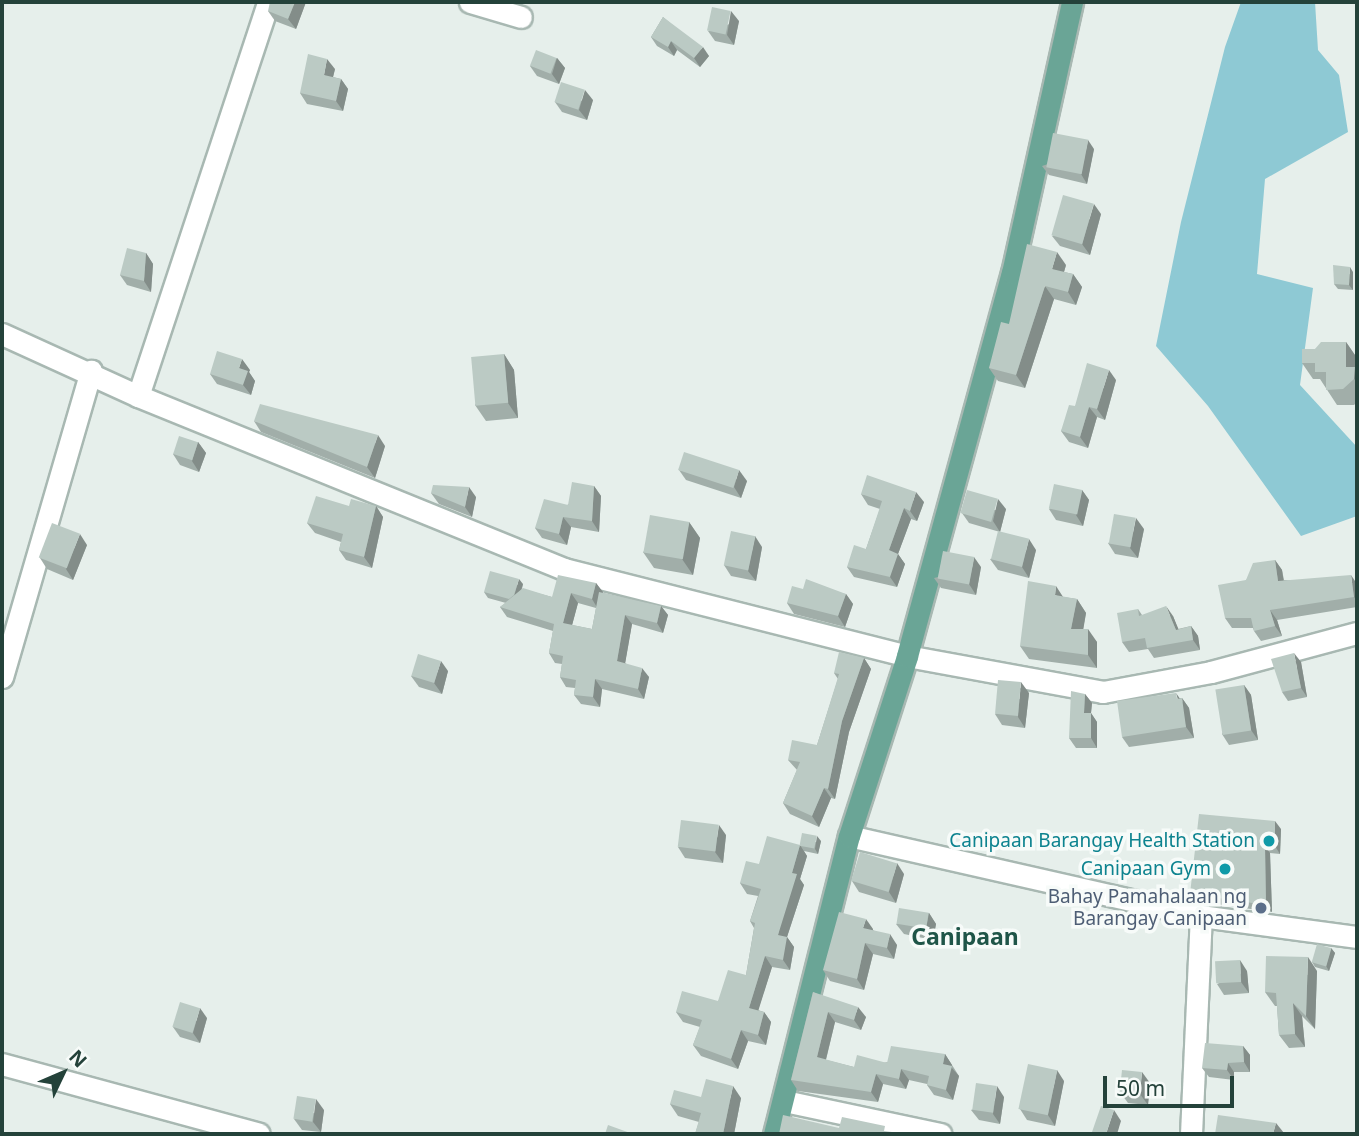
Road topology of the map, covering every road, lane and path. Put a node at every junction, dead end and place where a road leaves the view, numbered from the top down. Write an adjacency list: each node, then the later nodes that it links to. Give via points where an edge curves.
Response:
1 (268, 2): 7 (street)
2 (470, 2): 4 (street)
3 (1072, 2): 9 (main road, via 1012,273)
4 (521, 17)
5 (2, 334): 6 (street)
6 (91, 371): 7 (street); 10 (street)
7 (138, 396): 9 (street, via 564,569)
8 (1357, 633): 9 (street, via 1211,672 1103,692)
9 (907, 656): 11 (main road)
10 (2, 677)
11 (849, 836): 12 (street); 15 (main road)
12 (1201, 916): 13 (street); 19 (street)
13 (1357, 937)
14 (2, 1064): 16 (street)
15 (784, 1101): 17 (main road); 18 (street)
16 (258, 1134)
17 (774, 1134)
18 (941, 1134)
19 (1191, 1134)

